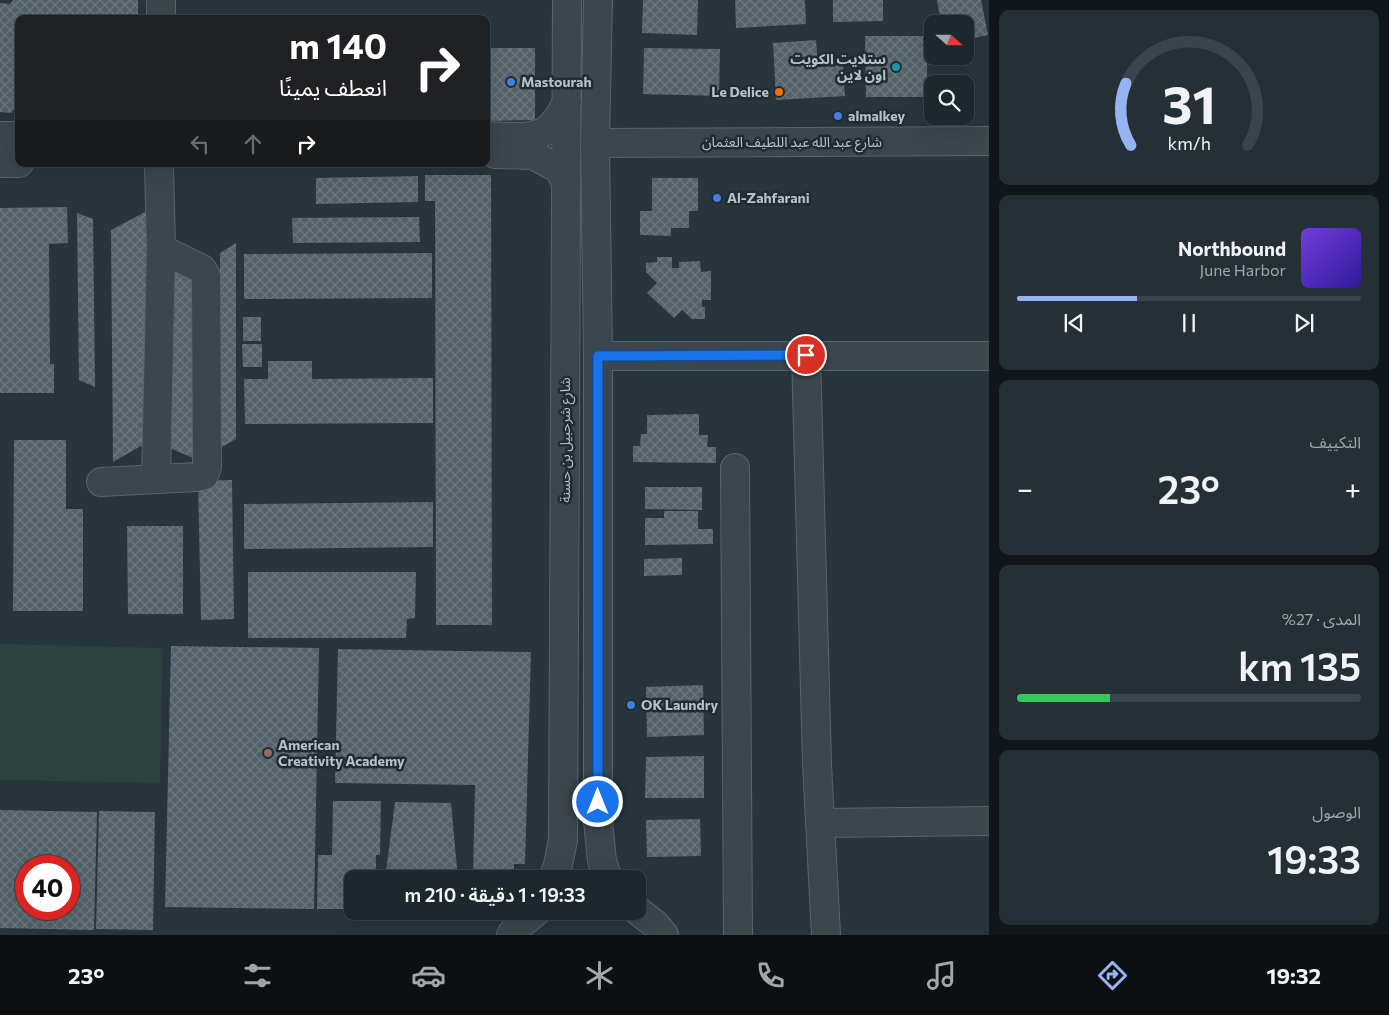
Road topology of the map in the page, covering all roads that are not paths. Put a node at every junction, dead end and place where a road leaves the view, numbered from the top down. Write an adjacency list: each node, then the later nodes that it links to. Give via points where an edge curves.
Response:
1 (161, 0): 4 (street)
2 (567, 0): 5 (street, شارع شرحبيل بن حسنة)
3 (598, 0): 10 (street)
4 (160, 15)
5 (567, 103): 8 (street, via 548,129 535,135); 15 (street, شارع شرحبيل بن حسنة)
6 (0, 136): 7 (street)
7 (15, 136)
8 (490, 136)
9 (989, 141): 10 (street, شارع عبد الله عبد اللطيف العثمان)
10 (595, 143): 18 (street)
11 (490, 154): 15 (street, via 533,155 559,169)
12 (0, 163): 13 (street)
13 (15, 163)
14 (159, 167): 16 (street)
15 (566, 183): 25 (street, شارع شرحبيل بن حسنة, via 563,840)
16 (161, 249): 21 (street); 21 (street, via 202,269 206,276 207,468 204,475 196,478)
17 (806, 355): 18 (street); 19 (street); 24 (street)
18 (598, 356): 26 (street, via 598,821)
19 (989, 356)
20 (735, 468): 29 (street)
21 (156, 479): 22 (street)
22 (101, 482)
23 (989, 821): 24 (street)
24 (820, 823): 30 (street)
25 (556, 870)
26 (605, 870)
27 (646, 918): 28 (street)
28 (664, 935)
29 (738, 935)
30 (826, 935)

